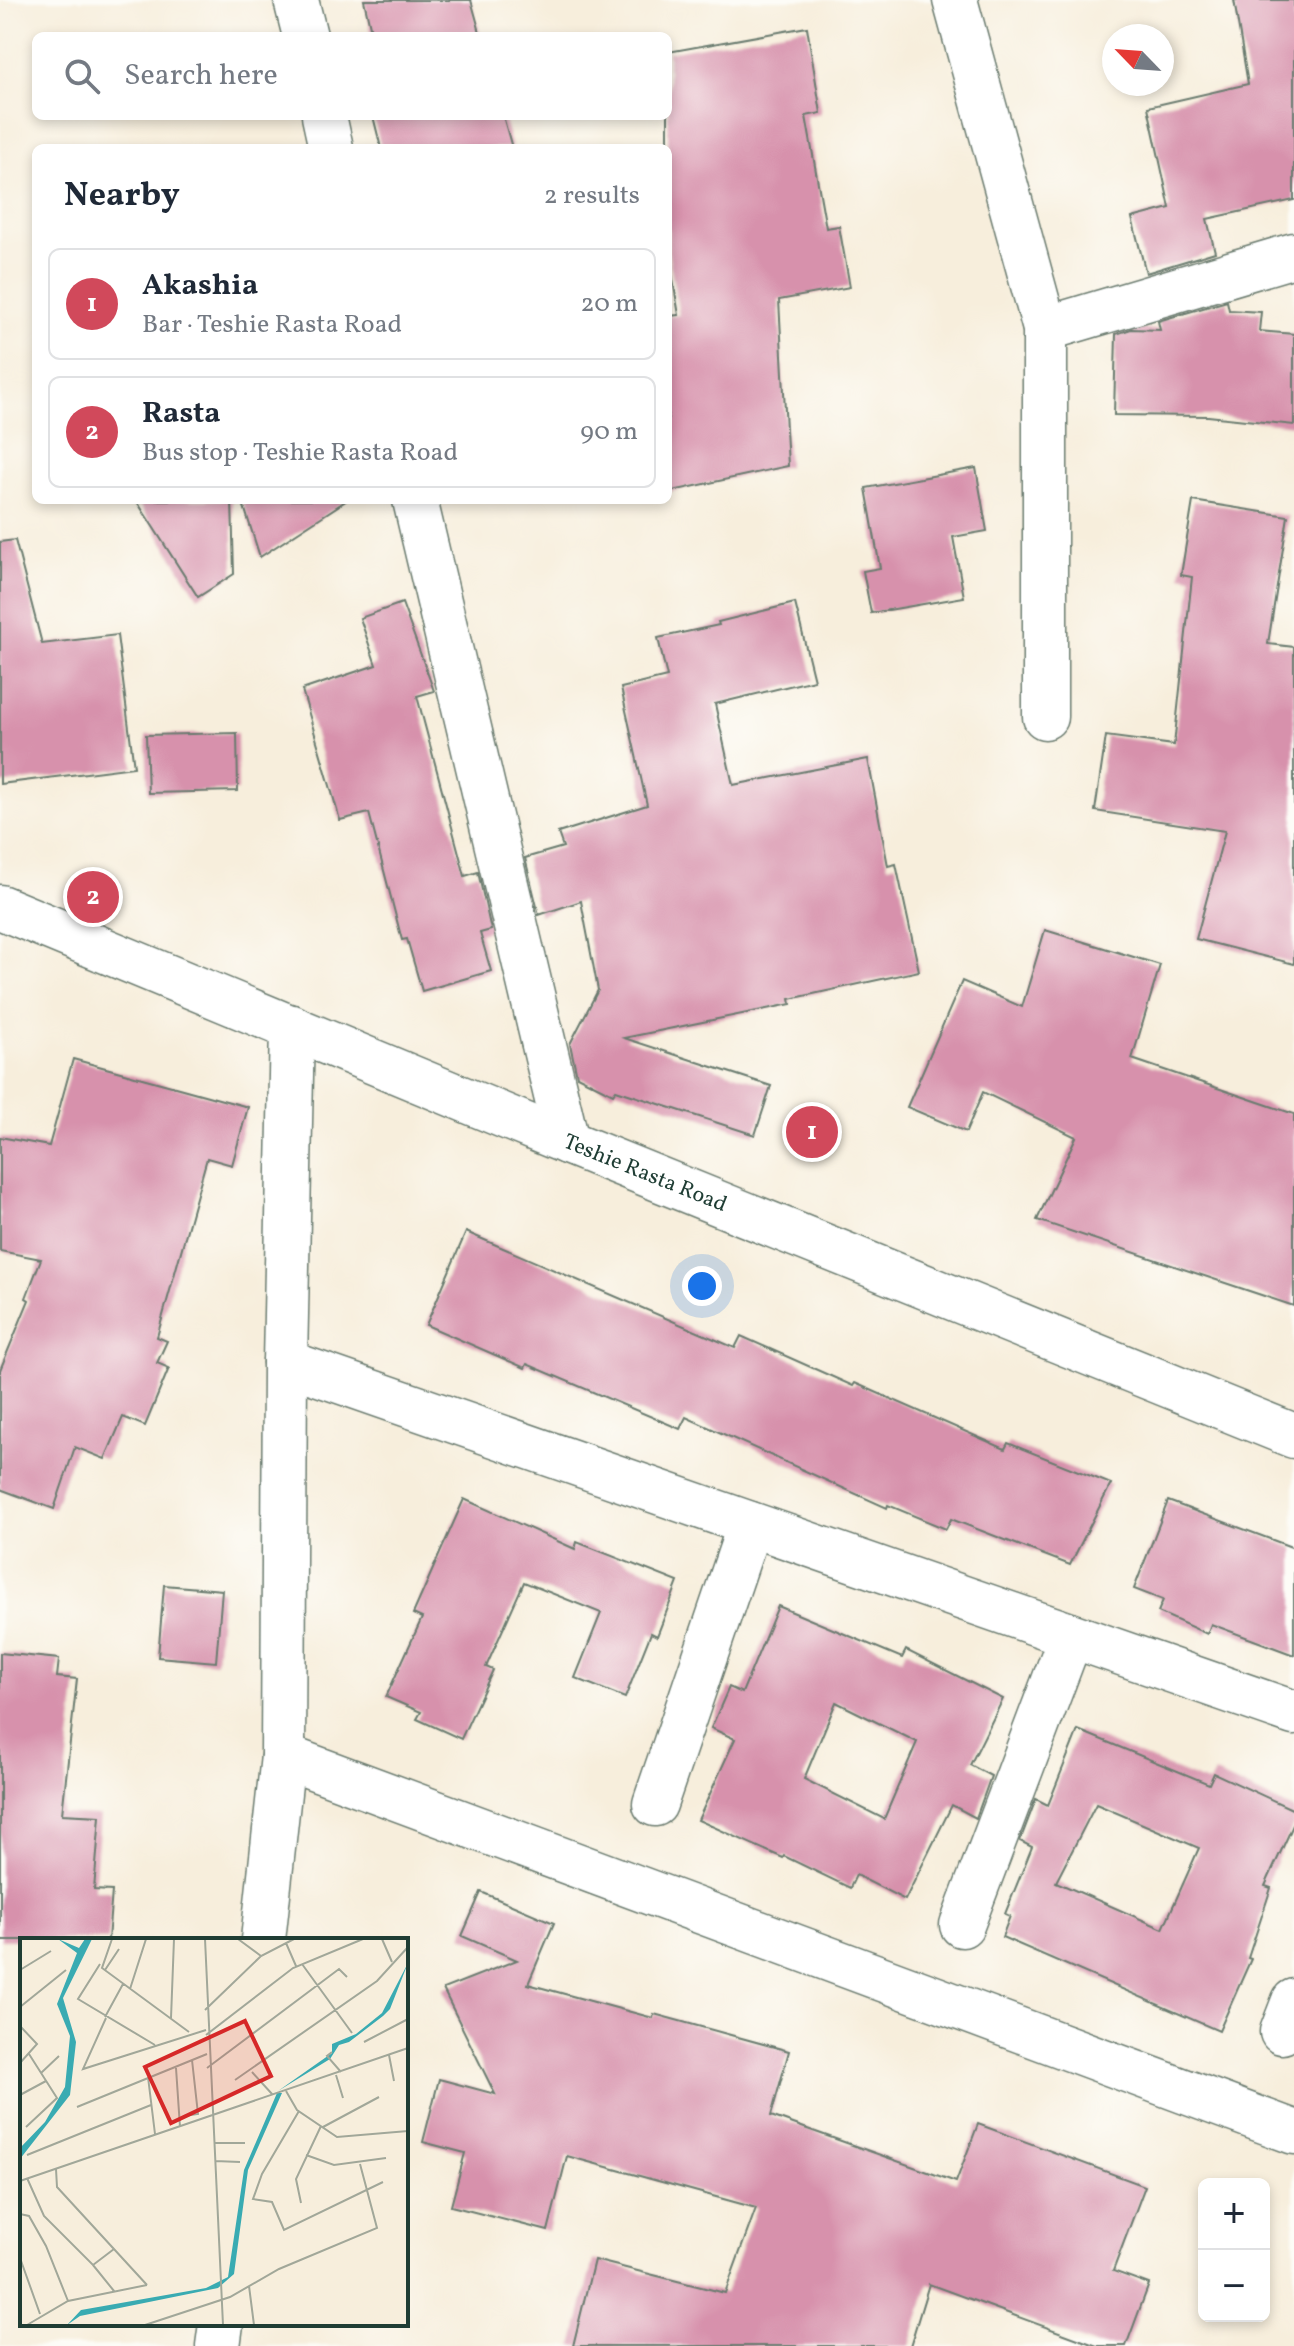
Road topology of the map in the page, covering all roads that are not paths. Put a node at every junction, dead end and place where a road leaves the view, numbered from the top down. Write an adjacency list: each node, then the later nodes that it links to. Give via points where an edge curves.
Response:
1 (296, 0): 3 (street)
2 (955, 0): 7 (street)
3 (304, 32)
4 (325, 120): 5 (street)
5 (330, 144)
6 (1294, 255): 7 (street)
7 (1045, 329): 9 (street)
8 (416, 504): 12 (street)
9 (1045, 717)
10 (0, 907): 11 (street, Teshie Rasta Road)
11 (292, 1027): 12 (street, Teshie Rasta Road); 13 (street)
12 (567, 1142): 14 (street, Teshie Rasta Road)
13 (285, 1362): 15 (street); 18 (street)
14 (1294, 1436)
15 (750, 1524): 16 (street); 19 (street)
16 (1071, 1636): 17 (street); 20 (street)
17 (1294, 1713)
18 (283, 1756): 21 (street); 22 (street)
19 (655, 1804)
20 (962, 1925)
21 (263, 1938)
22 (1294, 2132)
23 (221, 2326): 24 (street)
24 (218, 2346)

